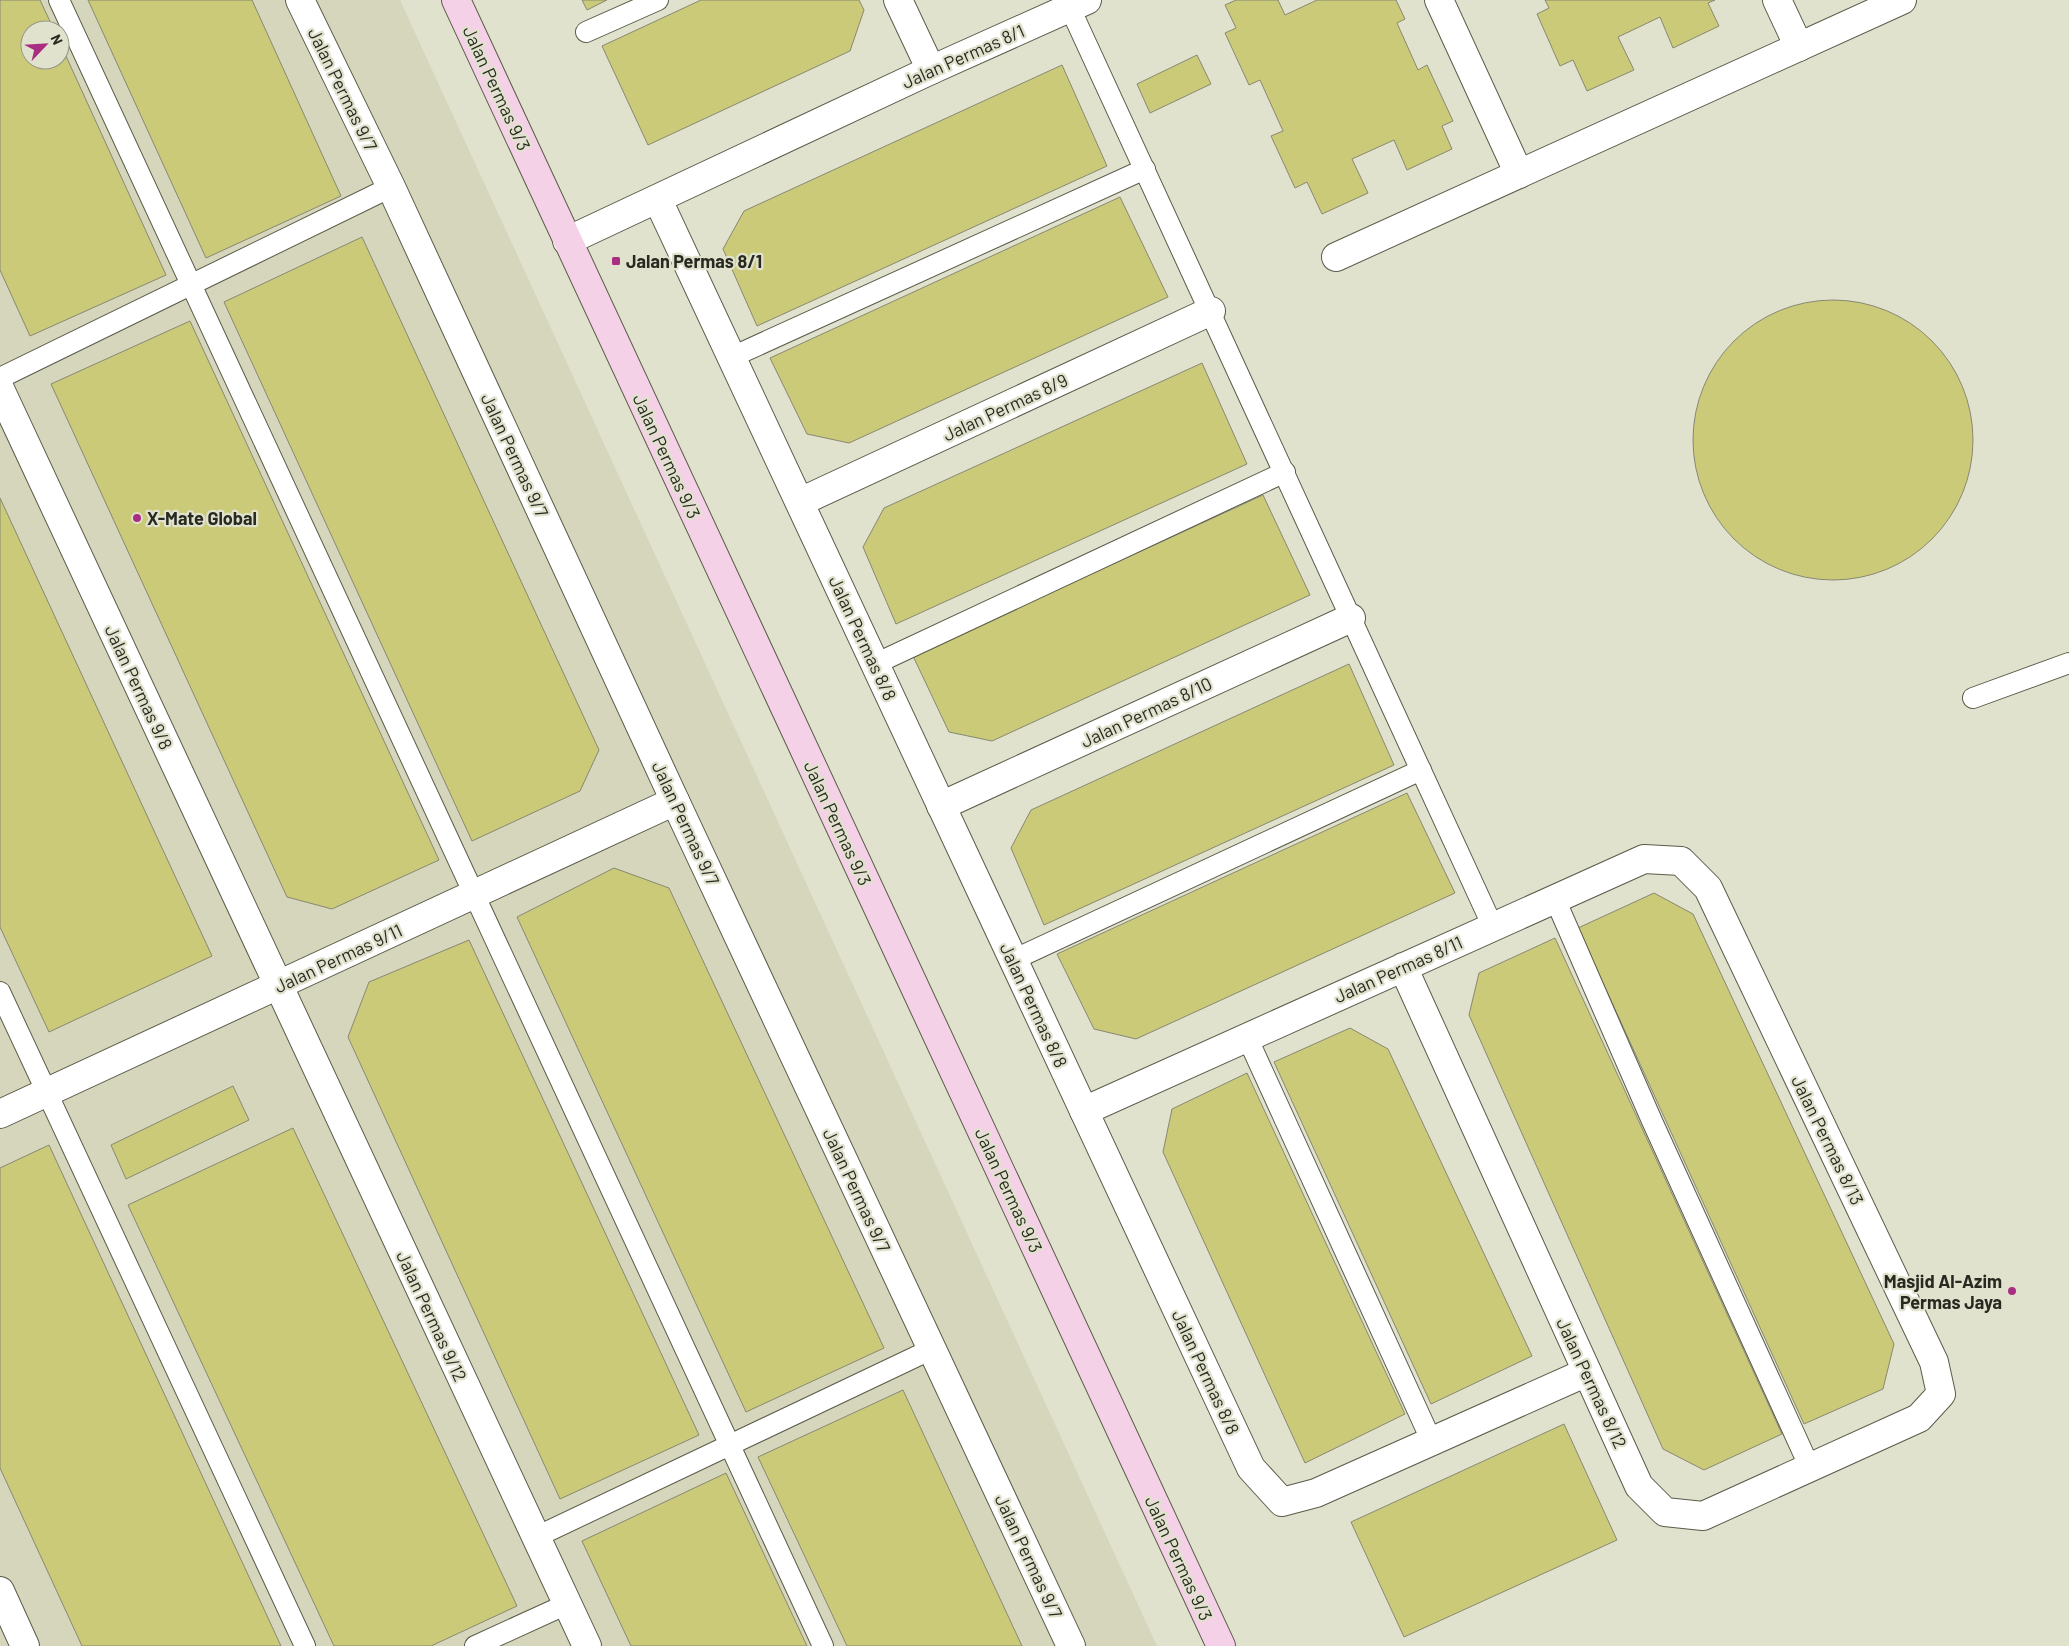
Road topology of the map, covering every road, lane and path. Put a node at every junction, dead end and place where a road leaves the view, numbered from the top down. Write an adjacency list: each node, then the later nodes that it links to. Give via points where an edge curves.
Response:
1 (59, 0): 19 (lane)
2 (300, 0): 15 (street, Jalan Permas 9/7)
3 (456, 0): 17 (street, Jalan Permas 9/3)
4 (658, 0): 10 (lane)
5 (898, 0): 12 (street)
6 (1439, 0): 14 (street)
7 (1777, 0): 11 (street)
8 (1902, 0): 11 (street)
9 (1078, 4): 12 (street, Jalan Permas 8/1); 13 (lane)
10 (586, 32)
11 (1799, 47): 14 (street)
12 (931, 70): 16 (street, Jalan Permas 8/1)
13 (1145, 169): 20 (lane); 21 (lane)
14 (1519, 174): 18 (street)
15 (392, 187): 19 (lane); 31 (street, Jalan Permas 9/7)
16 (658, 200): 17 (street, Jalan Permas 8/1); 21 (street, Jalan Permas 8/8)
17 (567, 241): 60 (street, Jalan Permas 9/3)
18 (1336, 257)
19 (191, 285): 22 (lane); 34 (lane)
20 (1211, 311): 24 (lane); 25 (street, Jalan Permas 8/9)
21 (732, 357): 25 (street, Jalan Permas 8/8)
22 (0, 378)
23 (0, 389): 39 (street, Jalan Permas 9/8)
24 (1285, 472): 26 (lane); 28 (lane)
25 (800, 502): 28 (street, Jalan Permas 8/8)
26 (1351, 618): 30 (lane); 32 (street, Jalan Permas 8/10)
27 (2069, 663): 29 (lane)
28 (875, 664): 32 (street, Jalan Permas 8/8)
29 (1973, 698)
30 (1421, 770): 36 (lane); 37 (lane)
31 (675, 801): 34 (street, Jalan Permas 9/11); 45 (street, Jalan Permas 9/7)
32 (941, 806): 37 (street, Jalan Permas 8/8)
33 (1708, 888): 35 (street, Jalan Permas 8/11, via 1680,862 1644,859); 47 (street, Jalan Permas 8/13, via 1934,1362)
34 (475, 894): 39 (street, Jalan Permas 9/11); 49 (lane)
35 (1555, 899): 36 (street, Jalan Permas 8/11); 50 (lane)
36 (1492, 927): 38 (street, Jalan Permas 8/11)
37 (1013, 960): 43 (street, Jalan Permas 8/8)
38 (1403, 967): 41 (street, Jalan Permas 8/11); 46 (street, Jalan Permas 8/12)
39 (278, 986): 42 (street, Jalan Permas 9/11); 51 (street, Jalan Permas 9/12)
40 (0, 992): 42 (lane)
41 (1247, 1037): 43 (street, Jalan Permas 8/11); 48 (lane)
42 (47, 1093): 44 (street, Jalan Permas 9/11); 55 (lane)
43 (1084, 1111): 48 (street, Jalan Permas 8/8, via 1251,1468 1282,1502 1316,1493)
44 (0, 1114)
45 (932, 1349): 49 (lane); 59 (street, Jalan Permas 9/7)
46 (1587, 1372): 48 (street, Jalan Permas 8/8); 50 (street, Jalan Permas 8/12, via 1639,1486 1665,1512 1703,1516)
47 (1941, 1394): 50 (street, Jalan Permas 8/12, via 1919,1418)
48 (1432, 1442)
49 (730, 1445): 51 (lane); 58 (lane)
50 (1810, 1468)
51 (536, 1537): 53 (street, Jalan Permas 9/12)
52 (0, 1591): 54 (street)
53 (567, 1604): 56 (lane); 57 (street, Jalan Permas 9/12)
54 (25, 1646)
55 (305, 1646)
56 (475, 1646)
57 (587, 1646)
58 (824, 1646)
59 (1071, 1646)
60 (1220, 1646)

